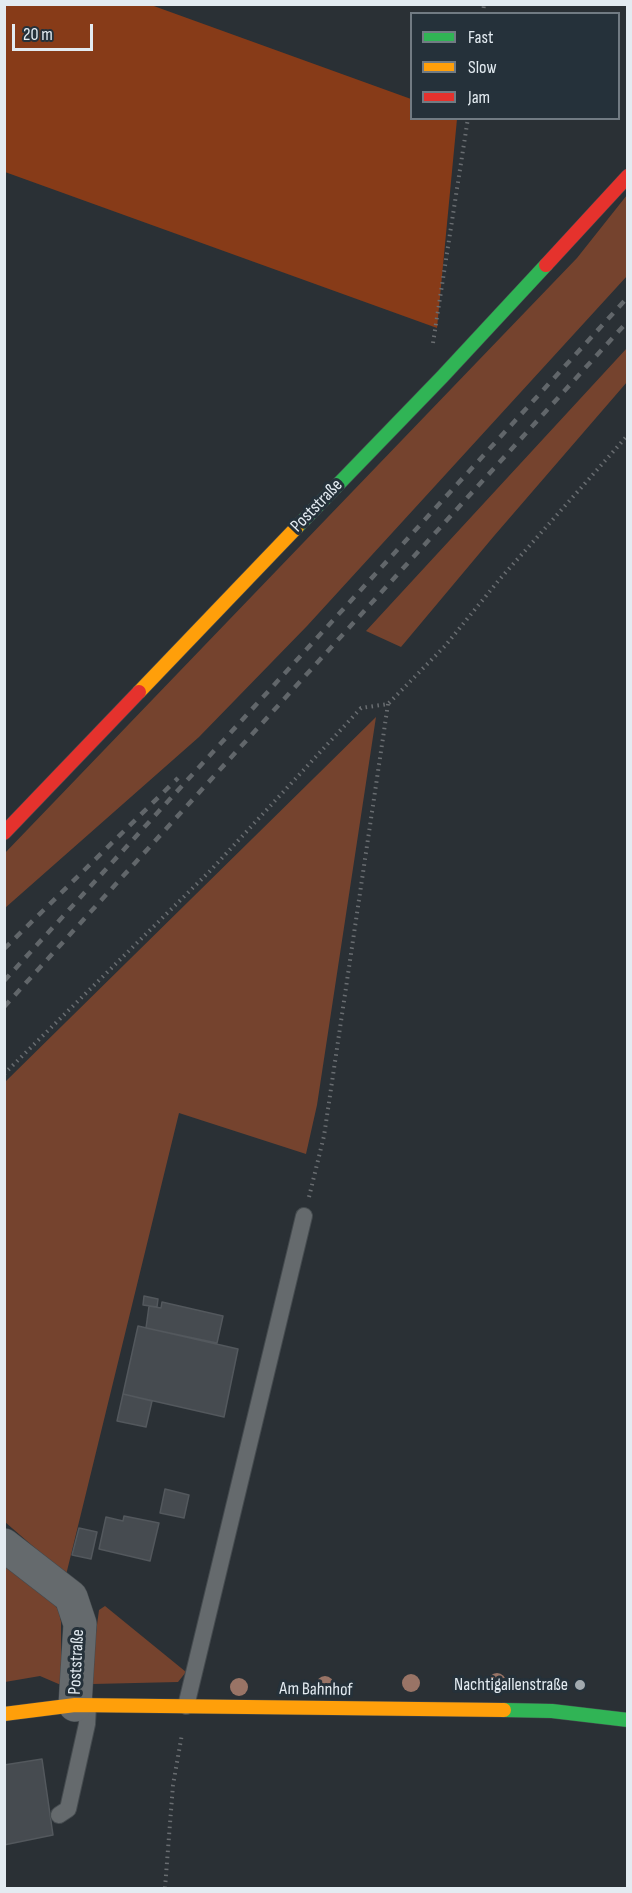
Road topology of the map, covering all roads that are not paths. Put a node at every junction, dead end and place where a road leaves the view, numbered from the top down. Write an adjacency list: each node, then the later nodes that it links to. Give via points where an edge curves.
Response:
1 (627, 176): 2 (street, Poststraße, via 442,377)
2 (4, 833)
3 (304, 1216): 6 (lane)
4 (4, 1545): 5 (street, Poststraße, via 71,1597 80,1624)
5 (82, 1705): 6 (street, Am Bahnhof); 7 (street, Am Bahnhof); 9 (lane, via 87,1724 68,1809)
6 (186, 1707): 8 (street, Am Bahnhof, via 552,1711)
7 (4, 1713)
8 (627, 1720)
9 (59, 1815)

